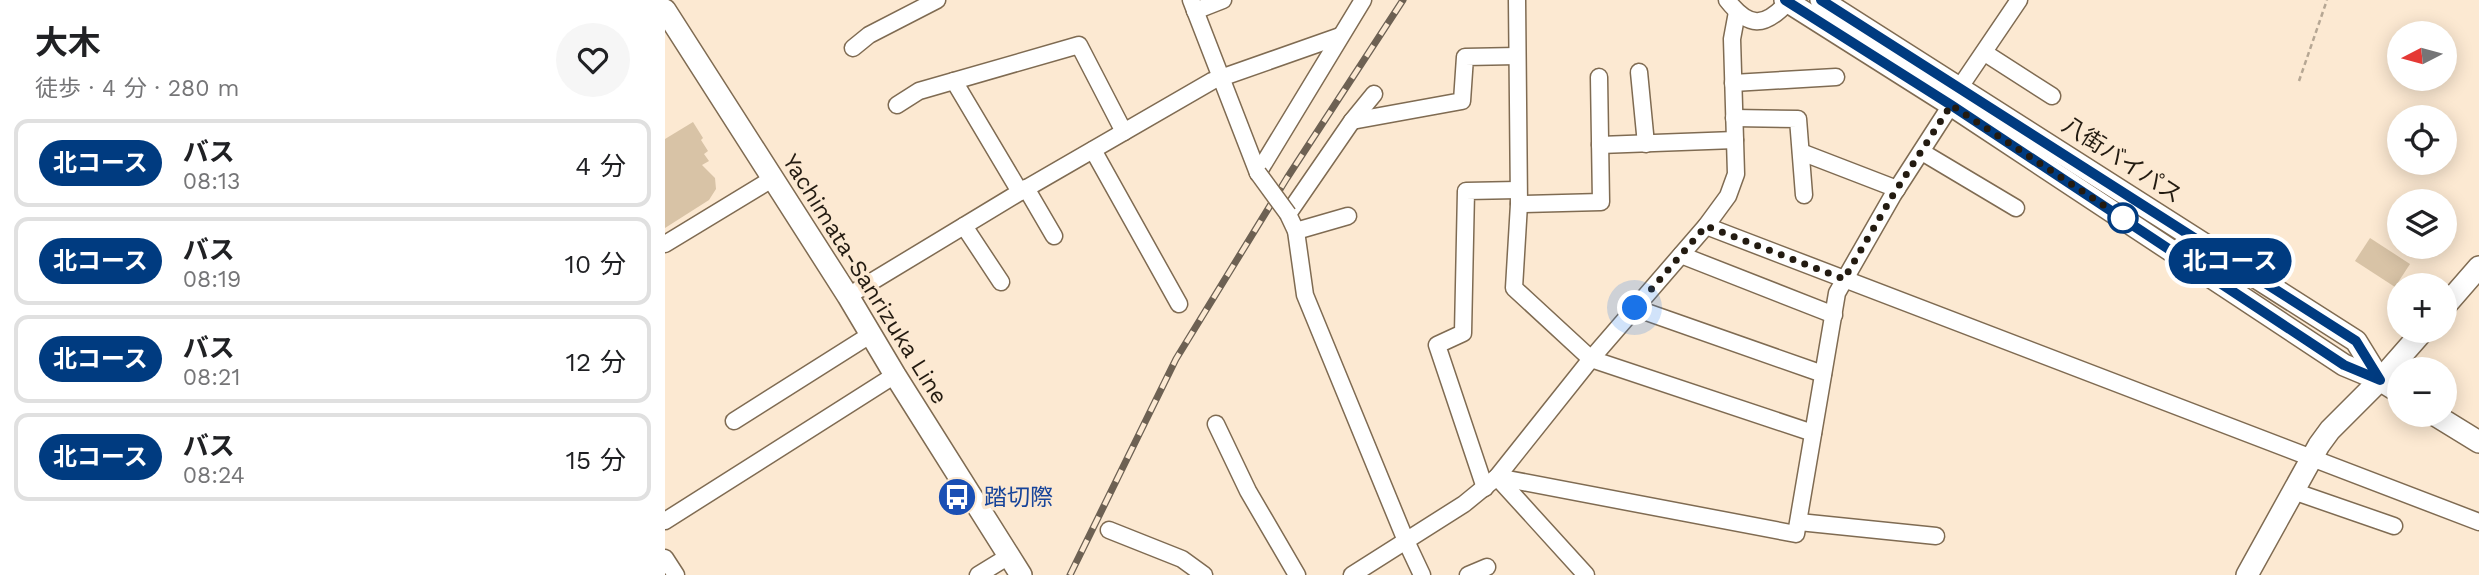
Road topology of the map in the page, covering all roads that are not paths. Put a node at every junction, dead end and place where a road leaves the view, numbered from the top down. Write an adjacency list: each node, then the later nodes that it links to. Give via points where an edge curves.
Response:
1 (937, 0): 12 (street)
2 (1223, 0): 8 (street)
3 (1363, 0): 11 (street)
4 (1517, 0): 14 (street)
5 (1821, 0): 22 (main road, 八街バイパス)
6 (2019, 0): 13 (street)
7 (1786, 1): 9 (street, via 1773,18 1764,21 1753,21); 22 (main road, 八街バイパス)
8 (1193, 5): 18 (street)
9 (1732, 6): 20 (street)
10 (665, 10): 35 (main road, Yachimata-Sanrizuka Line)
11 (1340, 36): 18 (street); 34 (street)
12 (853, 48)
13 (1985, 53): 22 (street); 23 (street)
14 (1517, 56): 26 (street, via 1465,57 1462,101); 39 (street)
15 (1639, 72): 29 (street)
16 (1599, 77): 30 (street)
17 (1836, 77): 20 (street)
18 (1221, 80): 27 (street); 34 (street)
19 (954, 81): 24 (street, via 919,91); 27 (street, via 1079,45); 37 (street)
20 (1733, 83): 25 (street)
21 (1374, 94): 26 (street)
22 (1956, 96): 33 (street); 62 (main road, 八街バイパス, via 2356,341)
23 (2052, 96)
24 (897, 105)
25 (1734, 118): 28 (street); 32 (street, via 1798,119)
26 (1352, 121): 41 (street)
27 (1124, 132): 31 (street)
28 (1735, 140): 29 (street); 44 (street, via 1732,186)
29 (1646, 144): 30 (street)
30 (1600, 145): 39 (street, via 1601,202)
31 (1093, 150): 37 (street); 54 (street)
32 (1801, 152): 36 (street); 38 (street)
33 (1922, 152): 36 (street); 40 (street)
34 (1258, 173): 41 (street, bridge)
35 (772, 179): 47 (street); 53 (main road, Yachimata-Sanrizuka Line)
36 (1897, 189): 50 (street)
37 (1023, 190): 43 (street); 46 (street)
38 (1804, 195)
39 (1519, 197): 59 (street, via 1514,288); 70 (street, via 1466,191 1462,333 1437,345)
40 (2016, 208)
41 (1288, 214): 45 (street)
42 (1348, 216): 45 (street)
43 (964, 226): 51 (street); 53 (street)
44 (1706, 226): 48 (street); 50 (street)
45 (1296, 231): 78 (street, via 1305,295)
46 (1054, 236)
47 (665, 244)
48 (1681, 255): 55 (street); 56 (street)
49 (2479, 267): 52 (main road)
50 (1844, 279): 56 (street); 69 (street)
51 (1001, 282)
52 (2457, 292)
53 (848, 296): 57 (main road, Yachimata-Sanrizuka Line)
54 (1179, 304)
55 (1635, 308): 59 (street); 60 (street)
56 (1833, 316): 60 (street)
57 (870, 335): 61 (main road, Yachimata-Sanrizuka Line); 64 (street)
58 (2412, 343): 62 (main road)
59 (1591, 359): 67 (street); 70 (street)
60 (1823, 374): 67 (street)
61 (895, 375): 72 (street); 79 (main road, Yachimata-Sanrizuka Line)
62 (2380, 380): 63 (main road, 八街バイパス); 69 (main road, via 2330,430)
63 (2387, 384)
64 (734, 421)
65 (1216, 424): 86 (street)
66 (2455, 427): 68 (main road)
67 (1813, 433): 73 (street)
68 (2479, 442)
69 (2312, 458): 71 (main road); 74 (street)
70 (1491, 482): 73 (street, via 1796,534); 78 (street); 90 (street)
71 (2294, 491): 75 (street); 91 (main road)
72 (665, 521)
73 (1799, 522): 77 (street)
74 (2479, 523)
75 (2394, 526)
76 (1109, 530): 85 (street, via 1182,559)
77 (1936, 536)
78 (1406, 541): 87 (street); 88 (street)
79 (1009, 556): 83 (street); 84 (main road, Yachimata-Sanrizuka Line)
80 (665, 558): 82 (street)
81 (1487, 567): 89 (street)
82 (675, 575)
83 (978, 575)
84 (1021, 575)
85 (1204, 575)
86 (1297, 575)
87 (1352, 575)
88 (1422, 575)
89 (1468, 575)
90 (1586, 575)
91 (2247, 575)

